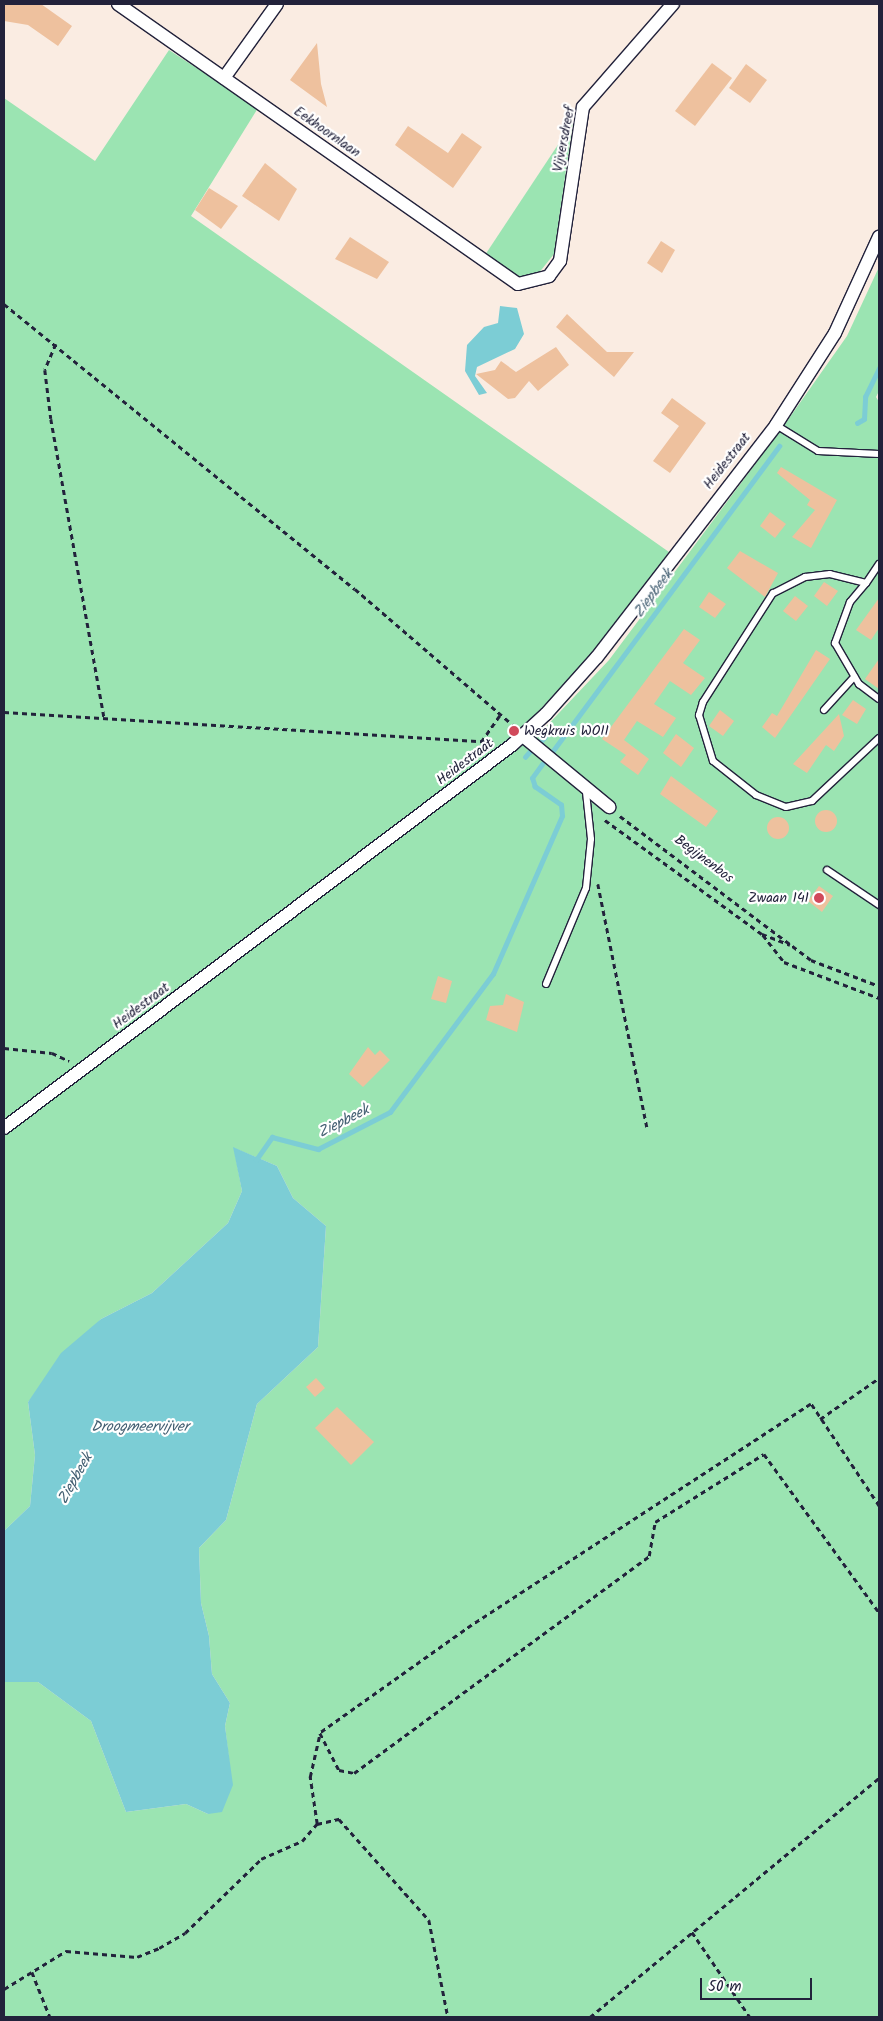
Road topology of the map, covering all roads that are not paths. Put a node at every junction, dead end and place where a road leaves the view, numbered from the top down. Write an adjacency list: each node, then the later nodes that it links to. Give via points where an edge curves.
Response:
1 (118, 4): 4 (street, Eekhoornlaan)
2 (277, 4): 4 (street)
3 (673, 4): 6 (street, Vijversdreef, via 583,107 560,261 549,276)
4 (224, 78): 6 (street, Eekhoornlaan)
5 (879, 238): 7 (street, Heidestraat, via 835,333)
6 (518, 284)
7 (776, 425): 8 (lane, via 818,451); 14 (street, Heidestraat, via 597,657)
8 (879, 454)
9 (879, 564): 10 (lane)
10 (866, 583): 11 (lane, via 850,602 835,643); 15 (lane, via 830,574 805,578 773,593 703,702 699,715 713,761 756,795 786,807 812,801)
11 (854, 677): 12 (lane); 13 (lane)
12 (879, 699)
13 (824, 710)
14 (523, 736): 16 (street); 21 (street, Heidestraat)
15 (879, 738)
16 (586, 792): 17 (street); 20 (lane, via 591,811 586,888)
17 (609, 807)
18 (827, 870): 19 (lane)
19 (879, 905)
20 (546, 984)
21 (4, 1128)

